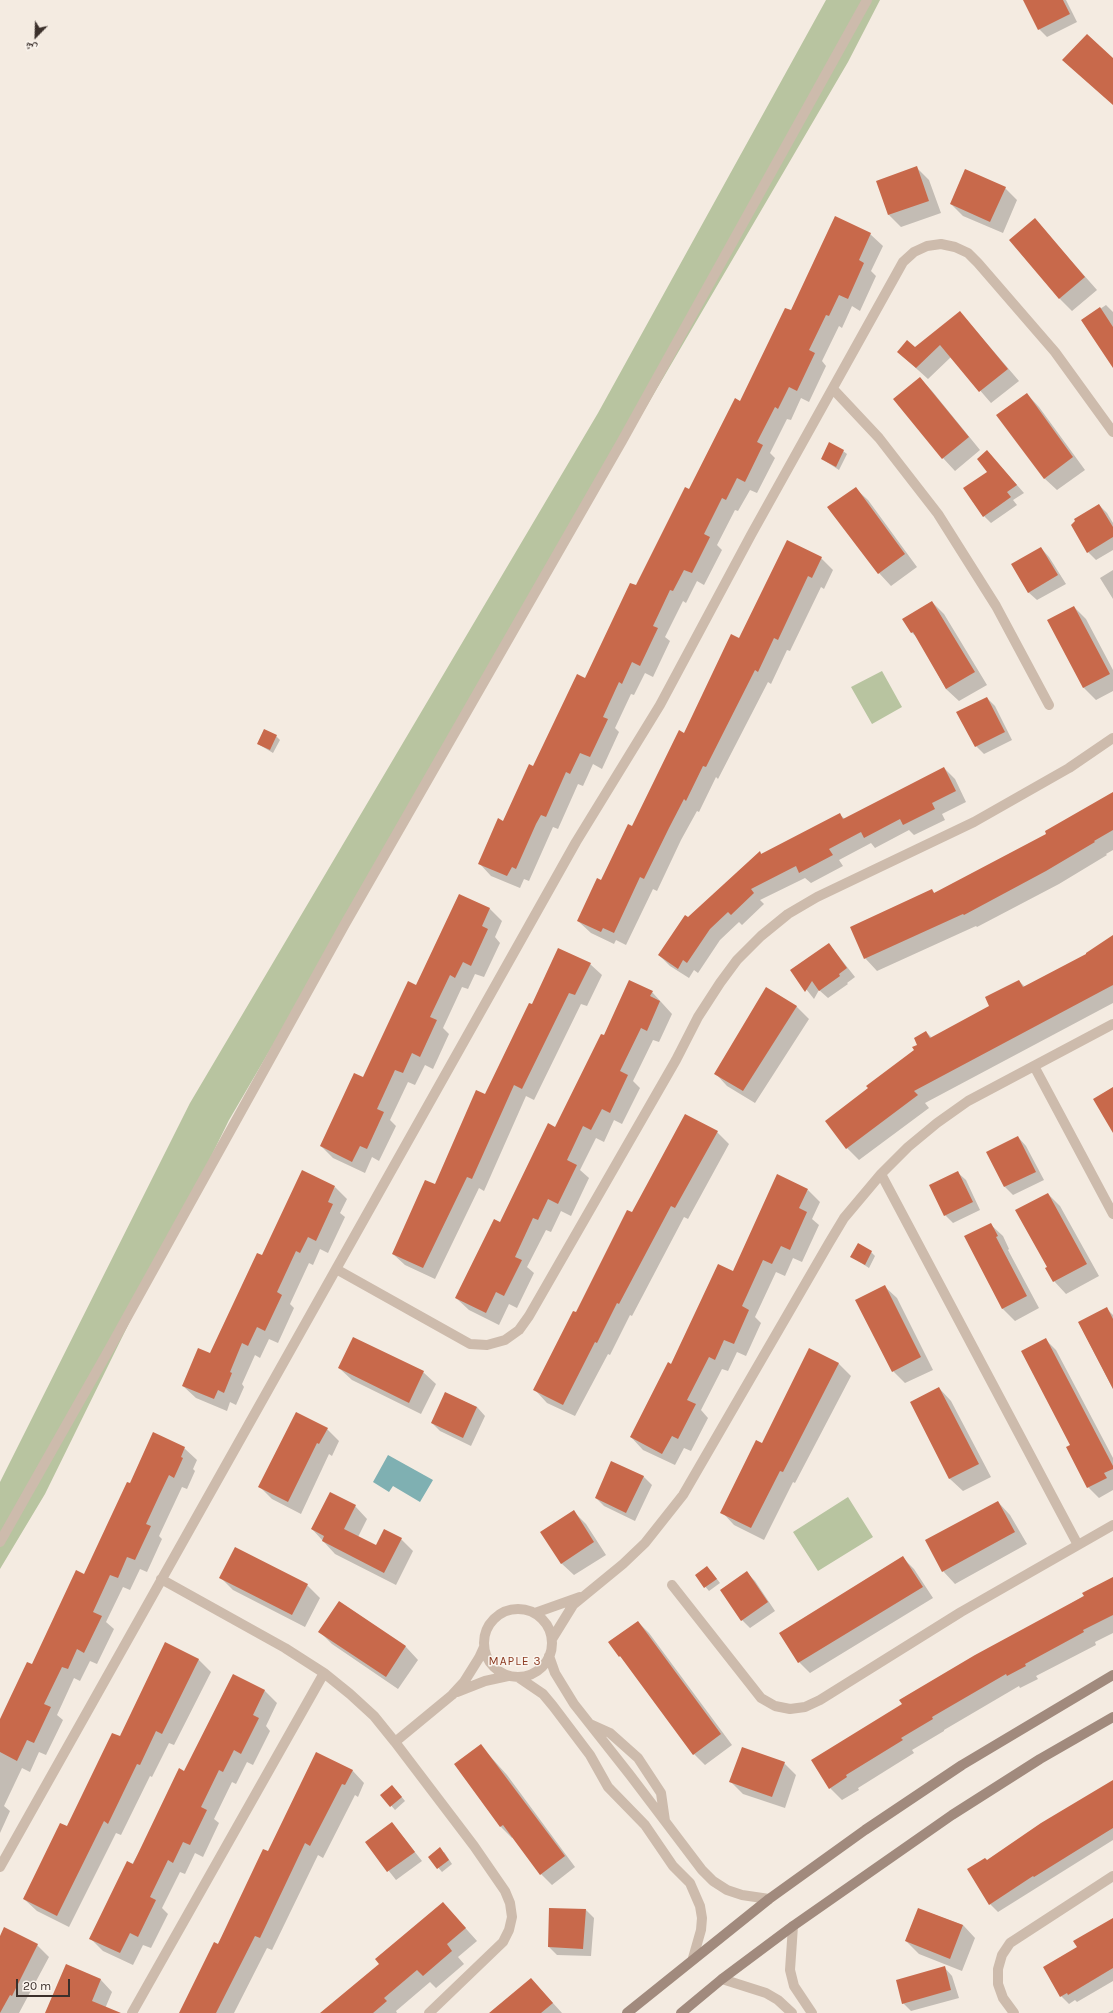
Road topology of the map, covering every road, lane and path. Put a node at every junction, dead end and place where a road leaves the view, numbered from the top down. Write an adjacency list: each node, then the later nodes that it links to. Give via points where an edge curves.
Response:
1 (867, 0): 12 (street, via 622,441 349,917)
2 (833, 389): 3 (street, via 903,262 914,252 927,246 941,244 962,250 978,263 1055,352); 4 (street, via 879,438 942,521 996,606); 10 (street, via 660,705 576,842)
3 (1113, 432)
4 (1049, 706)
5 (1113, 738): 10 (street, via 1069,768 974,822 817,897 788,914 761,936 737,960 698,1017 529,1316 519,1330 505,1340 487,1345 470,1344)
6 (1113, 1024): 7 (street)
7 (1034, 1066): 8 (street, via 968,1101 908,1147); 9 (street)
8 (881, 1174): 13 (street); 16 (street, via 844,1218 683,1495 645,1543)
9 (1113, 1214)
10 (336, 1269): 14 (street)
11 (1113, 1525): 13 (street)
12 (0, 1542)
13 (1078, 1545): 15 (street, via 961,1612 820,1700 805,1707 790,1709 774,1706 761,1698)
14 (162, 1579): 21 (street, via 285,1648); 29 (street)
15 (672, 1585)
16 (583, 1595): 17 (street); 18 (street, via 565,1616)
17 (535, 1613): 18 (street, via 544,1622); 19 (street, via 516,1609 505,1611 488,1625)
18 (552, 1639): 20 (street)
19 (484, 1647): 23 (street, via 489,1662); 24 (street, via 473,1669)
20 (549, 1656): 23 (street, via 546,1663 534,1674); 26 (street, via 564,1689)
21 (324, 1673): 27 (street, via 374,1716); 35 (street)
22 (1113, 1675): 31 (street, via 962,1764)
23 (513, 1677): 24 (street, via 485,1681); 33 (street, via 543,1694 590,1755 608,1787 644,1825 673,1866 690,1884 700,1906 702,1918)
24 (452, 1695): 27 (street)
25 (1113, 1717): 32 (street, via 1040,1759 952,1815)
26 (590, 1724): 28 (street); 28 (street, via 610,1733 638,1758 661,1793)
27 (395, 1742): 36 (street, via 505,1891 512,1917 503,1942)
28 (665, 1821): 31 (street, via 713,1881 727,1890)
29 (0, 1867)
30 (1113, 1876): 41 (street, via 1010,1943 1002,1955 998,1984 1003,1998)
31 (769, 1899): 33 (street)
32 (793, 1926): 34 (street); 40 (street, via 790,1970 794,1986)
33 (693, 1958): 37 (street)
34 (722, 1979): 38 (street); 39 (street, via 766,1993)
35 (132, 2013)
36 (429, 2013)
37 (627, 2013)
38 (681, 2013)
39 (792, 2013)
40 (812, 2013)
41 (1014, 2013)

